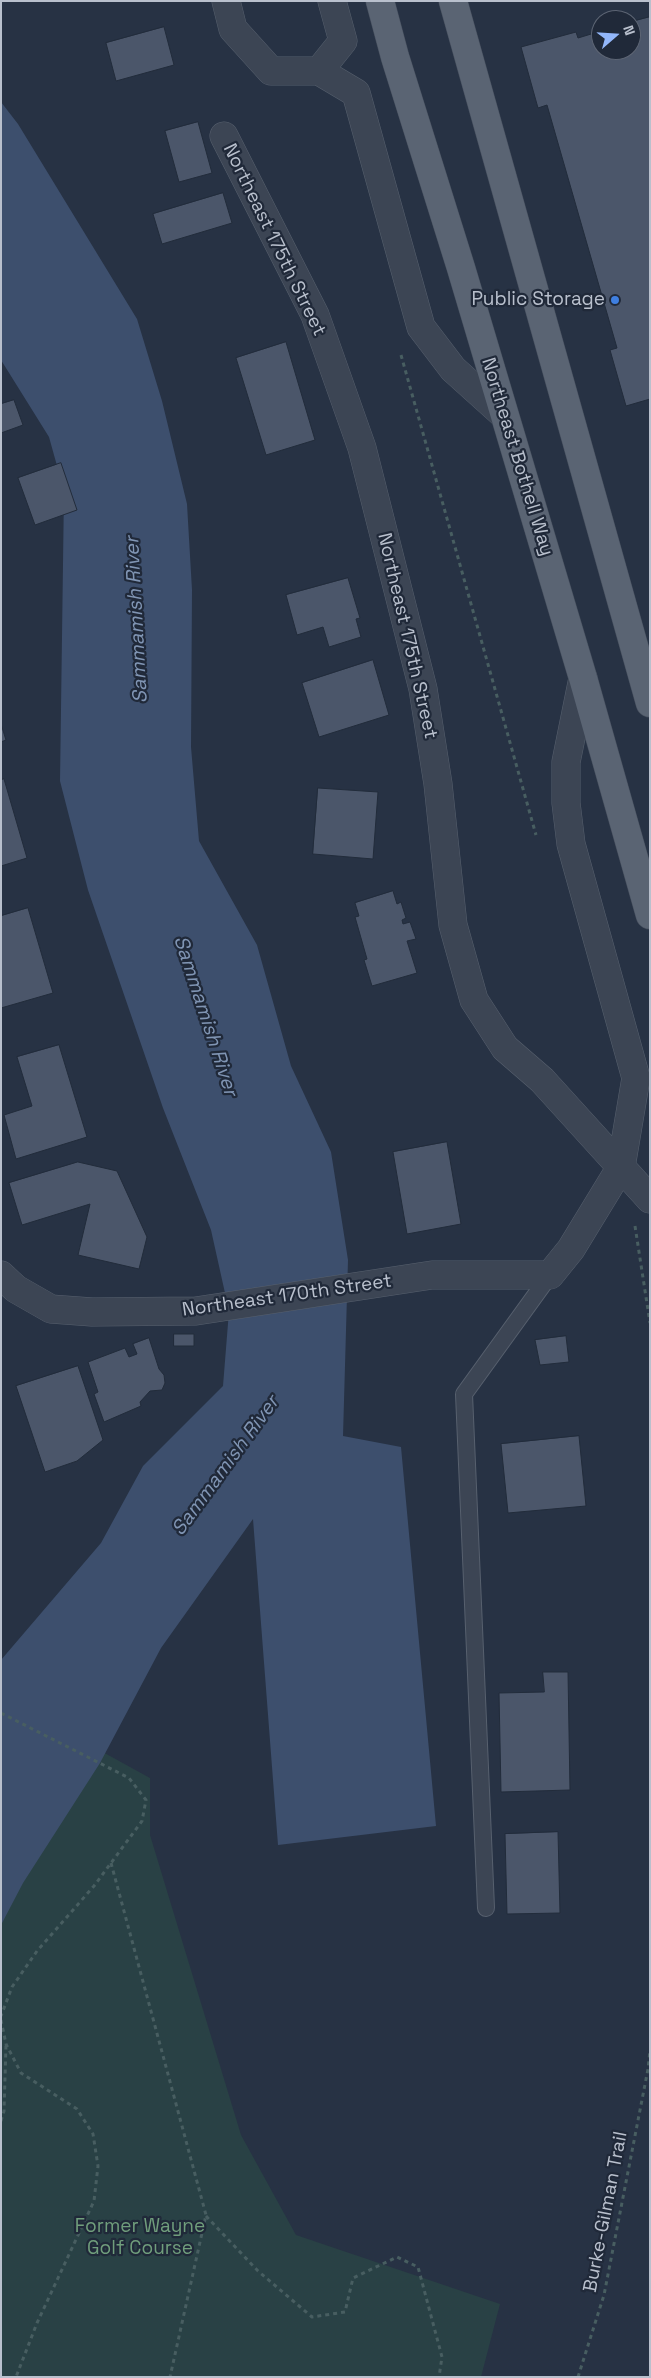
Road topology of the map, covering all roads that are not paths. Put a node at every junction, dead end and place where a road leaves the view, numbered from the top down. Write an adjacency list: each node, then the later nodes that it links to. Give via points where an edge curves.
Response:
1 (226, 1): 5 (street, via 233,30 271,71)
2 (332, 1): 5 (street, via 343,41)
3 (380, 1): 7 (main road, Northeast Bothell Way)
4 (453, 1): 9 (main road)
5 (319, 71): 7 (street, via 356,93 422,326 453,369)
6 (224, 136): 11 (street, Northeast 175th Street, via 315,315 362,448 423,689 438,784 453,926 474,1000 504,1048 542,1080)
7 (503, 414): 8 (main road, Northeast Bothell Way)
8 (583, 678): 10 (main road, Northeast Bothell Way); 11 (street, via 566,762 566,803 571,844 636,1078)
9 (650, 703)
10 (650, 914)
11 (621, 1167): 12 (street, Northeast 175th Street); 14 (street, via 571,1249)
12 (650, 1199)
13 (1, 1275): 14 (street, Northeast 170th Street, via 16,1289 51,1309 92,1312 196,1311 432,1275)
14 (550, 1276): 15 (lane, via 464,1394)
15 (486, 1908)

